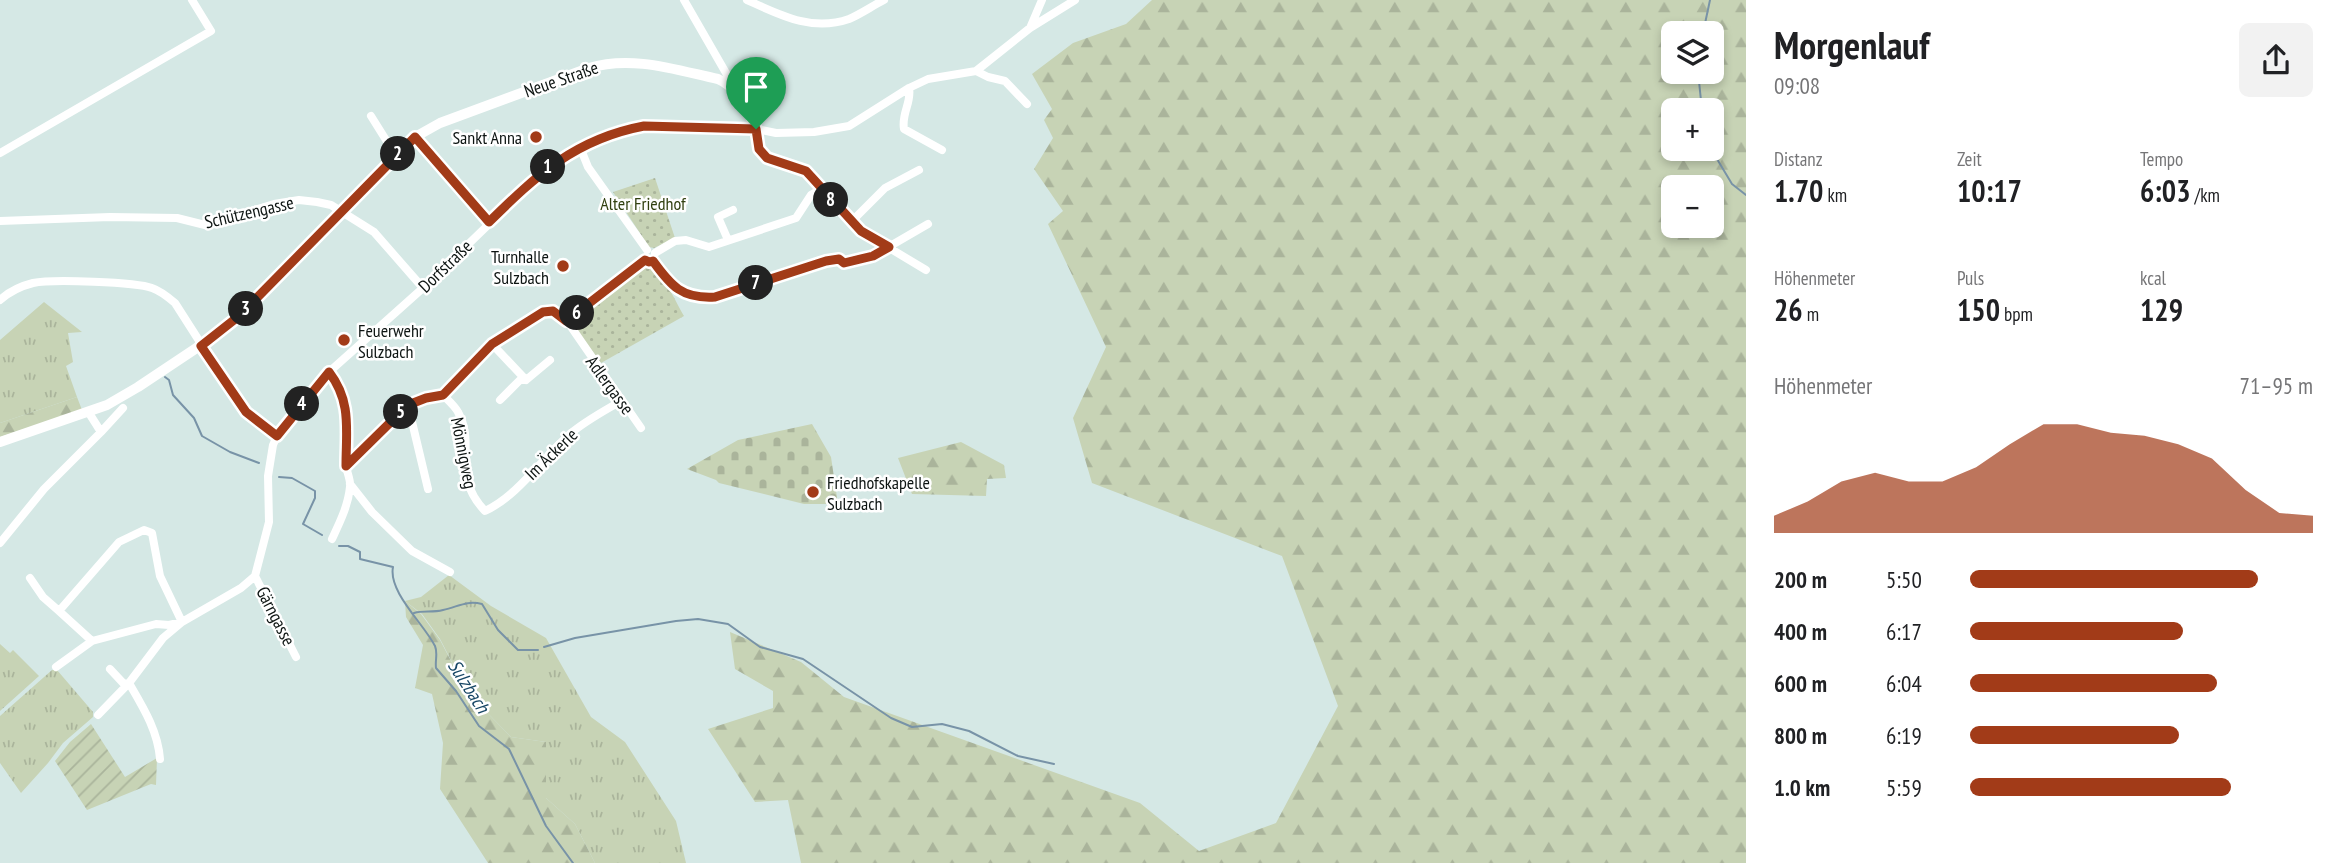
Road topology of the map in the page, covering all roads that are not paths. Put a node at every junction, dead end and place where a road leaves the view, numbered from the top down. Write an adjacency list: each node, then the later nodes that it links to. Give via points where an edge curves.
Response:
1 (192, 0): 17 (street, via 211,31)
2 (684, 0): 9 (street)
3 (747, 0): 4 (street, via 790,19 818,25 849,19)
4 (884, 0)
5 (1042, 0): 7 (street)
6 (1075, 0): 7 (street, Dorfstraße)
7 (1030, 28): 8 (street, Dorfstraße)
8 (976, 71): 10 (street, Dorfstraße, via 928,79); 11 (street, via 1005,81)
9 (730, 84): 13 (street); 14 (street, Neue Straße, via 633,62 603,64 440,123)
10 (908, 88): 13 (street, Dorfstraße, via 849,126 814,132); 16 (street, via 904,129)
11 (1027, 104)
12 (371, 116): 18 (street)
13 (756, 129): 15 (street, Dorfstraße, via 644,126); 20 (street, via 759,149 767,158 806,171)
14 (415, 137): 18 (street, Neue Straße); 24 (street)
15 (580, 147): 24 (street, Dorfstraße, via 533,180); 29 (street)
16 (942, 150)
17 (0, 153)
18 (396, 156): 22 (street, Neue Straße)
19 (919, 170): 25 (street, via 885,188)
20 (821, 190): 25 (street); 27 (street, via 811,195 796,218)
21 (733, 210): 27 (street, via 718,217)
22 (341, 211): 23 (street, Schützengasse, via 299,200 205,225 177,218 110,217); 31 (street, Schützengasse, via 374,232); 35 (street, Neue Straße, via 239,316)
23 (0, 222)
24 (489, 222): 31 (street, Dorfstraße)
25 (851, 222): 28 (street)
26 (928, 224): 28 (street)
27 (728, 240): 29 (street, via 709,247 675,241)
28 (889, 247): 29 (street, via 873,256 844,263 826,261 704,298 678,290); 30 (street)
29 (650, 256): 33 (street)
30 (926, 270)
31 (423, 288): 37 (street, Dorfstraße)
32 (0, 300): 35 (street, via 16,288 48,281 149,287 175,303)
33 (566, 321): 34 (street, Adlergasse, via 553,311 543,312); 41 (street, Adlergasse)
34 (492, 344): 38 (street); 39 (street)
35 (201, 346): 44 (street, Neue Straße, via 121,398); 47 (street, via 246,412)
36 (550, 360): 38 (street)
37 (329, 372): 47 (street, Dorfstraße); 49 (street, via 341,388 347,412)
38 (526, 380): 40 (street, via 520,380)
39 (443, 395): 42 (street); 52 (street, Mönnigweg, via 458,411 466,477 473,498)
40 (500, 400)
41 (621, 401): 45 (street, Adlergasse); 52 (street, Im Äckerle, via 571,433 516,488)
42 (408, 405): 49 (street); 51 (street)
43 (123, 408): 46 (street)
44 (89, 413): 46 (street); 48 (street, Neue Straße)
45 (641, 428)
46 (101, 432): 54 (street)
47 (277, 436): 56 (street, Dorfstraße, via 269,466 269,522)
48 (0, 442)
49 (346, 466): 50 (street)
50 (351, 484): 53 (street, via 346,509); 55 (street, via 412,551)
51 (428, 489)
52 (485, 511)
53 (332, 538)
54 (0, 542)
55 (450, 572)
56 (255, 576): 59 (street); 61 (street, Gärngasse)
57 (30, 578): 58 (street)
58 (59, 611): 59 (street, via 120,542 144,530 152,533 160,576); 60 (street)
59 (182, 622): 60 (street); 64 (street, via 163,638)
60 (92, 640): 62 (street)
61 (296, 657)
62 (57, 667)
63 (110, 669): 64 (street, via 124,684)
64 (129, 683): 65 (street); 66 (street, via 159,743)
65 (97, 715)
66 (160, 759)

